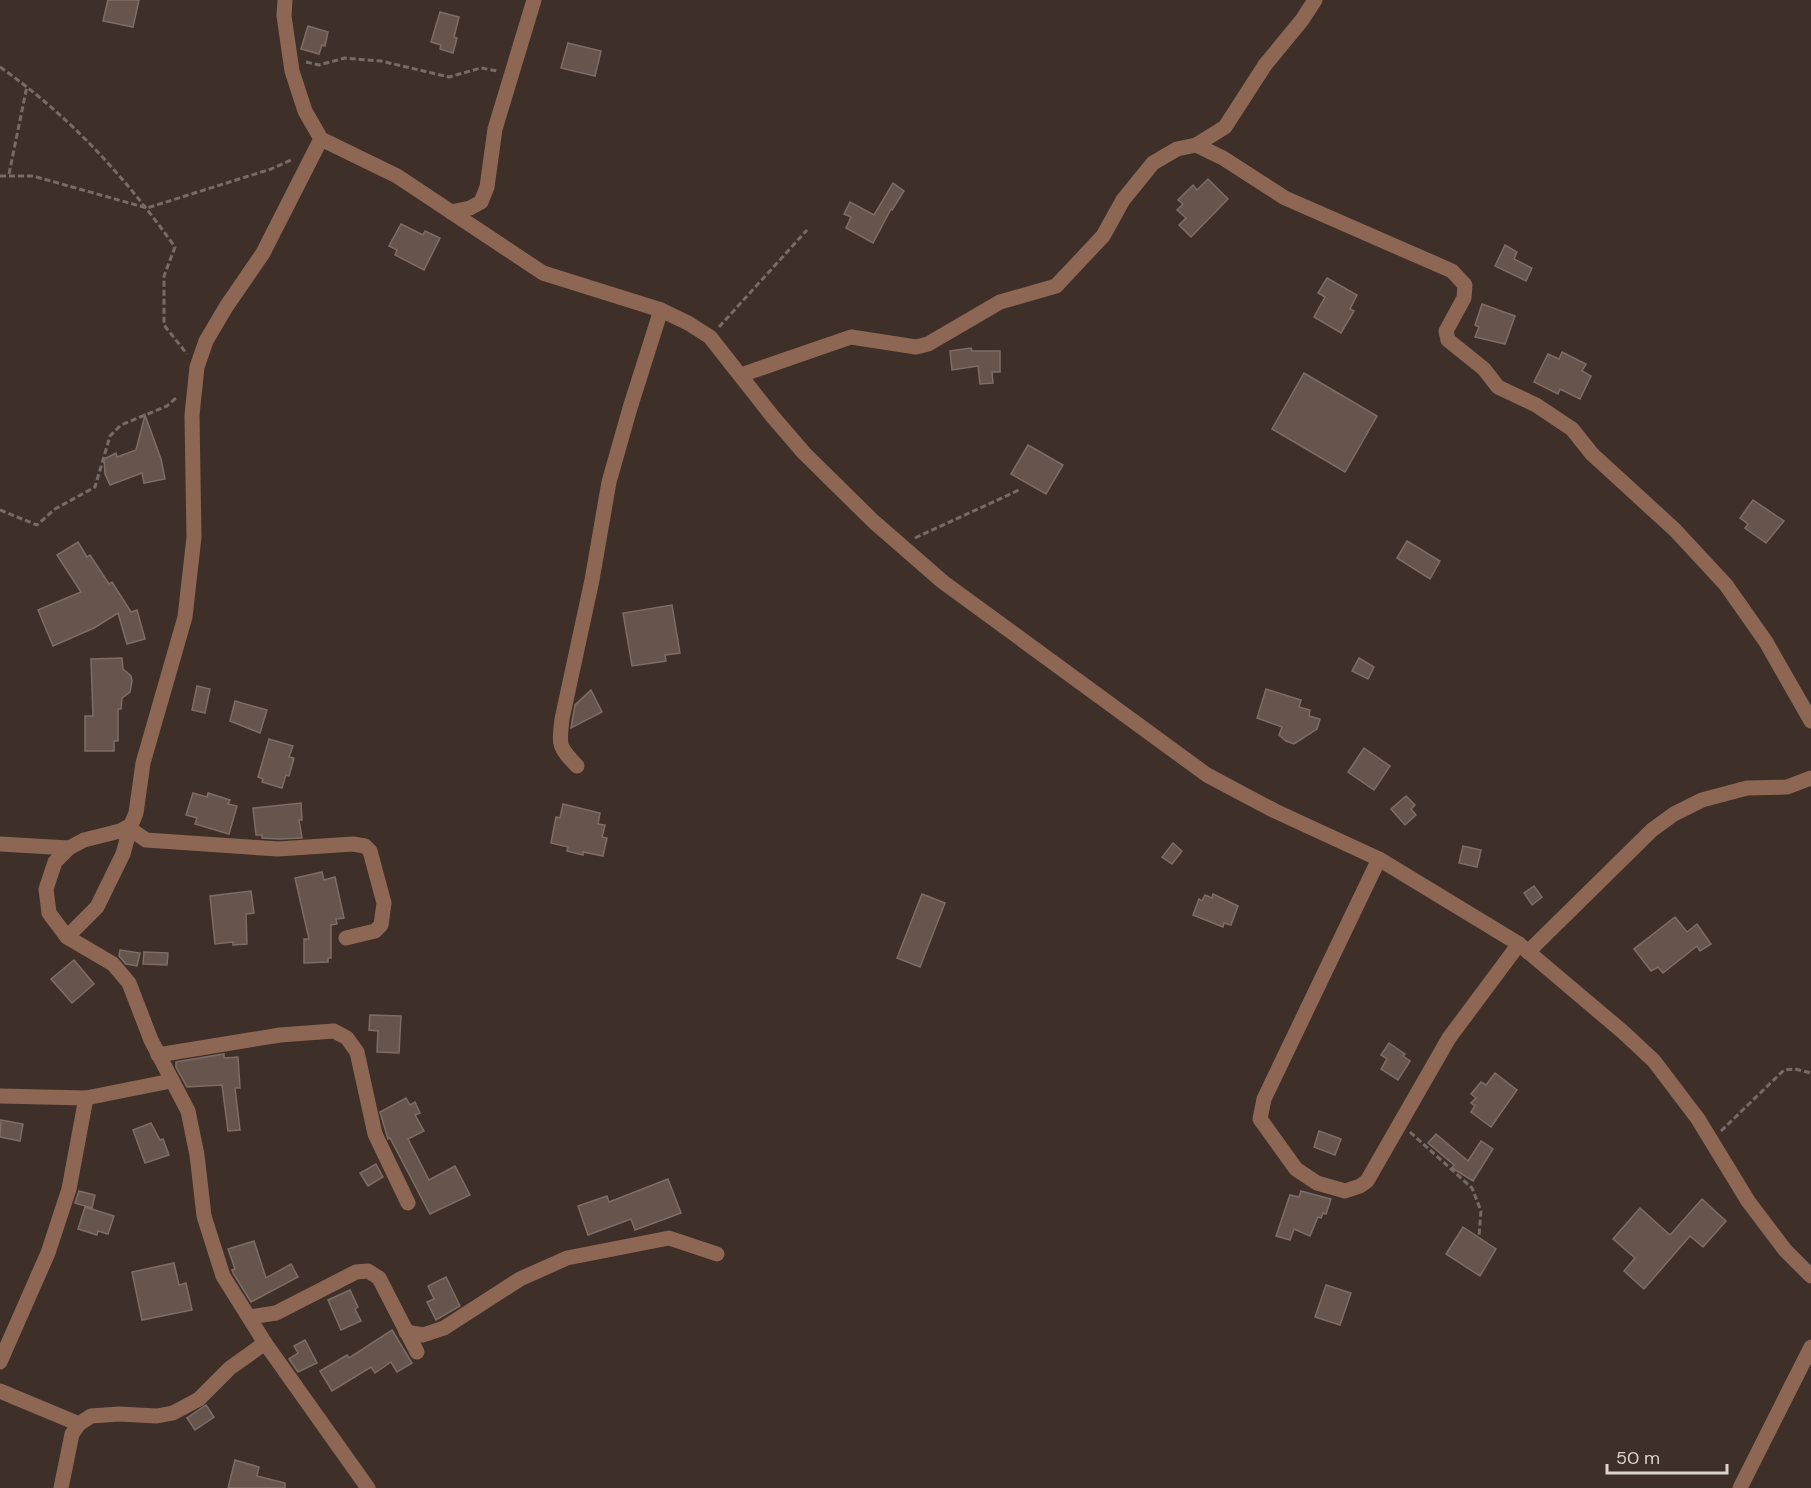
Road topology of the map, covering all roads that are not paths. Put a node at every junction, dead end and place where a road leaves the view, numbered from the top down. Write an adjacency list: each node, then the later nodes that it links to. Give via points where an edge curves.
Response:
1 (285, 0): 4 (street, via 292,71)
2 (534, 0): 6 (street, via 495,129 487,187 481,202)
3 (1315, 0): 5 (street, via 1265,65 1226,127)
4 (319, 143): 6 (street, via 398,176); 12 (street, via 263,253 206,341 197,373 192,415 194,537 185,616 143,763 136,813)
5 (1196, 145): 8 (street, via 1177,149 1153,162 1123,200 1103,236 1056,286 1000,302 928,344 916,347 851,337); 9 (street, via 1285,198 1452,270 1465,285 1464,297 1446,331 1448,340 1484,369 1498,387 1536,405 1572,429 1592,454 1676,530 1726,585 1766,642)
6 (451, 212): 7 (street, via 543,273)
7 (661, 310): 8 (street, via 710,337); 10 (street, via 609,482 562,719 562,750)
8 (741, 375): 15 (street, via 804,453 943,582 1207,775)
9 (1811, 721)
10 (577, 766)
11 (1811, 778): 18 (street, via 1787,787 1747,788 1702,800 1674,814)
12 (130, 827): 14 (street); 16 (street, via 123,854 96,907); 17 (street, via 146,840 278,849 365,846 370,851 384,903 381,925 375,931)
13 (0, 844): 14 (street)
14 (69, 848): 16 (street, via 55,862 46,889 50,914)
15 (1379, 859): 18 (street); 18 (street, via 1280,1063 1260,1119 1296,1169 1317,1183 1345,1191 1367,1181 1449,1038)
16 (67, 937): 19 (street, via 112,964 129,983)
17 (346, 938)
18 (1523, 948): 25 (street, via 1654,1061 1698,1119 1748,1201 1785,1250)
19 (158, 1055): 20 (street); 23 (street, via 280,1035 334,1031 347,1038 357,1052 375,1134)
20 (171, 1081): 22 (street); 26 (street, via 188,1111 204,1216 223,1276)
21 (0, 1096): 22 (street)
22 (86, 1098): 31 (street, via 69,1189 48,1252)
23 (408, 1203)
24 (717, 1254): 27 (street, via 669,1238 567,1258 520,1279 444,1328 423,1335)
25 (1811, 1276)
26 (250, 1317): 27 (street, via 276,1313 356,1272 368,1271 379,1278); 28 (street)
27 (406, 1332): 30 (street)
28 (265, 1343): 33 (street, via 199,1399 173,1413 91,1416); 35 (street)
29 (1811, 1347): 36 (street)
30 (417, 1352)
31 (0, 1362)
32 (0, 1391): 33 (street)
33 (79, 1424): 34 (street, via 72,1434)
34 (61, 1488)
35 (368, 1488)
36 (1740, 1488)

